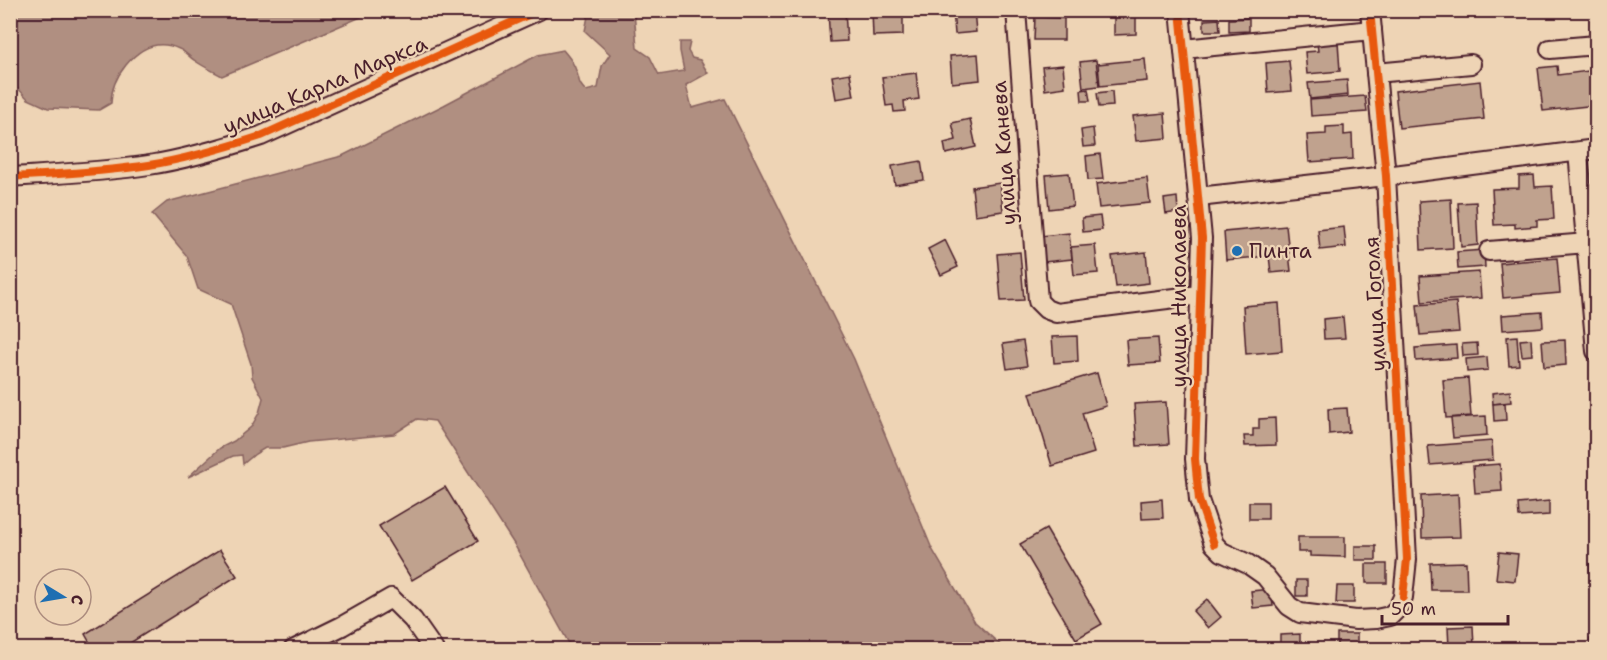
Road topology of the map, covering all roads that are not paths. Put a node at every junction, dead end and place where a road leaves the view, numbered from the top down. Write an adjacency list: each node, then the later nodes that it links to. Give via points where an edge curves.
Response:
1 (539, 10): 14 (street, улица Карла Маркса, via 270,132 218,150 148,165)
2 (1016, 10): 18 (street, улица Канева, via 1038,302 1056,313)
3 (1180, 10): 7 (street, улица Николаева)
4 (1370, 10): 5 (street, улица Гоголя)
5 (1372, 30): 7 (street); 10 (street, улица Гоголя)
6 (1596, 45): 8 (street)
7 (1184, 49): 15 (street, улица Николаева)
8 (1550, 49)
9 (1471, 64): 10 (street)
10 (1376, 74): 13 (street, улица Гоголя)
11 (1596, 149): 12 (street)
12 (1578, 152): 13 (street); 16 (street)
13 (1386, 176): 15 (street); 20 (street, улица Гоголя, via 1407,560 1398,608 1390,616 1376,619 1300,613 1289,606 1265,576)
14 (10, 177)
15 (1198, 197): 18 (street, улица Николаева, via 1202,238)
16 (1587, 243): 17 (street); 19 (street)
17 (1489, 251)
18 (1199, 295): 20 (street, улица Николаева, via 1195,459 1199,500)
19 (1596, 351)
20 (1214, 544)
21 (293, 650): 22 (street, via 391,598)
22 (434, 650)

